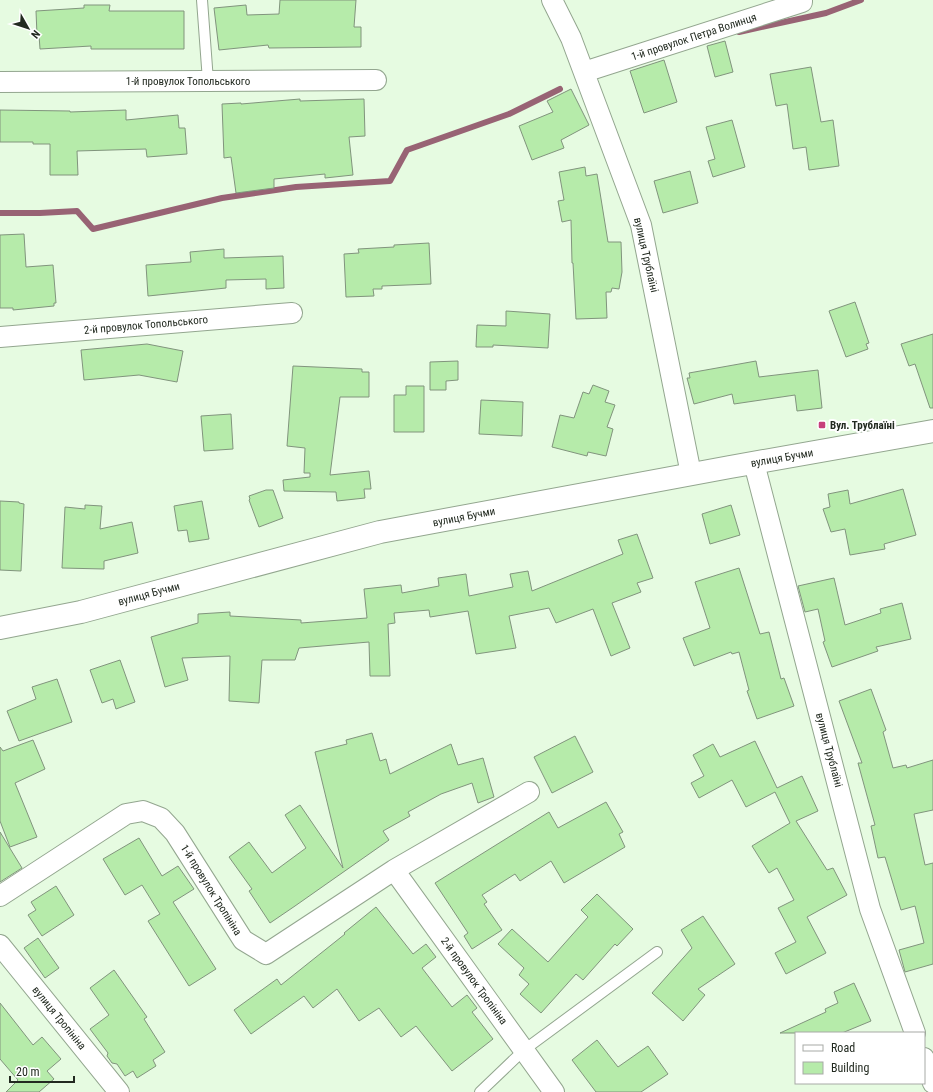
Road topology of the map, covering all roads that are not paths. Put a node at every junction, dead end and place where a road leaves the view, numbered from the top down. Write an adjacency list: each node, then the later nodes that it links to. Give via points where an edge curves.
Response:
1 (202, 0): 6 (lane)
2 (552, 0): 4 (street, вулиця Трублаїні)
3 (802, 0): 4 (street, 1-й провулок Петра Волинця)
4 (584, 72): 12 (street, вулиця Трублаїні, via 641,225)
5 (376, 80): 6 (street, 1-й провулок Топольського)
6 (208, 81): 7 (street, 1-й провулок Топольського)
7 (0, 82)
8 (292, 312): 9 (street, 2-й провулок Топольського)
9 (0, 336)
10 (933, 431): 11 (street, вулиця Бучми)
11 (754, 463): 12 (street, вулиця Бучми); 19 (street, вулиця Трублаїні, via 870,909)
12 (691, 474): 13 (street, вулиця Бучми, via 380,532 81,612)
13 (0, 628)
14 (528, 792): 15 (street, 1-й провулок Тропініна)
15 (394, 870): 16 (street, 1-й провулок Тропініна, via 266,954 243,940 175,833 161,818 143,811 126,814); 20 (street, 2-й провулок Тропініна)
16 (0, 896)
17 (0, 945): 23 (street, вулиця Тропініна)
18 (657, 952): 20 (lane)
19 (915, 1032)
20 (524, 1050): 24 (lane); 25 (street, 2-й провулок Тропініна)
21 (925, 1061): 22 (street)
22 (933, 1083)
23 (119, 1092)
24 (480, 1092)
25 (554, 1092)

